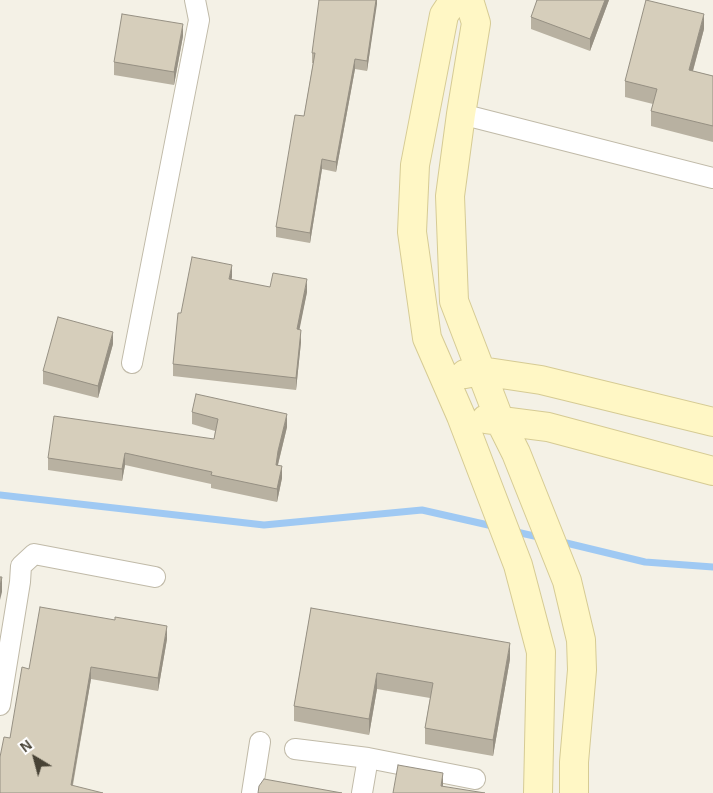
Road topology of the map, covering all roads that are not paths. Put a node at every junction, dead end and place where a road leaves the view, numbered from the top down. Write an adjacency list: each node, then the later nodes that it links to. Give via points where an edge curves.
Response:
1 (195, 0): 6 (street, via 199,20)
2 (454, 0): 8 (main road, via 444,15 415,165 412,232 428,338)
3 (469, 0): 4 (main road, via 476,23)
4 (461, 114): 5 (street); 7 (main road, via 450,196 454,301)
5 (713, 178)
6 (132, 363)
7 (481, 371): 8 (main road); 10 (main road); 11 (main road, via 541,380)
8 (444, 377): 9 (main road)
9 (461, 416): 10 (main road); 21 (main road, via 518,565 541,652)
10 (500, 421): 12 (main road, via 548,427); 22 (main road, via 516,453 566,581 581,640)
11 (713, 422)
12 (713, 470)
13 (155, 577): 14 (street, via 34,554 21,566)
14 (0, 705)
15 (260, 742): 19 (street)
16 (295, 749): 17 (street)
17 (368, 758): 18 (street); 20 (street)
18 (475, 778)
19 (252, 793)
20 (362, 793)
21 (538, 793)
22 (574, 793)

